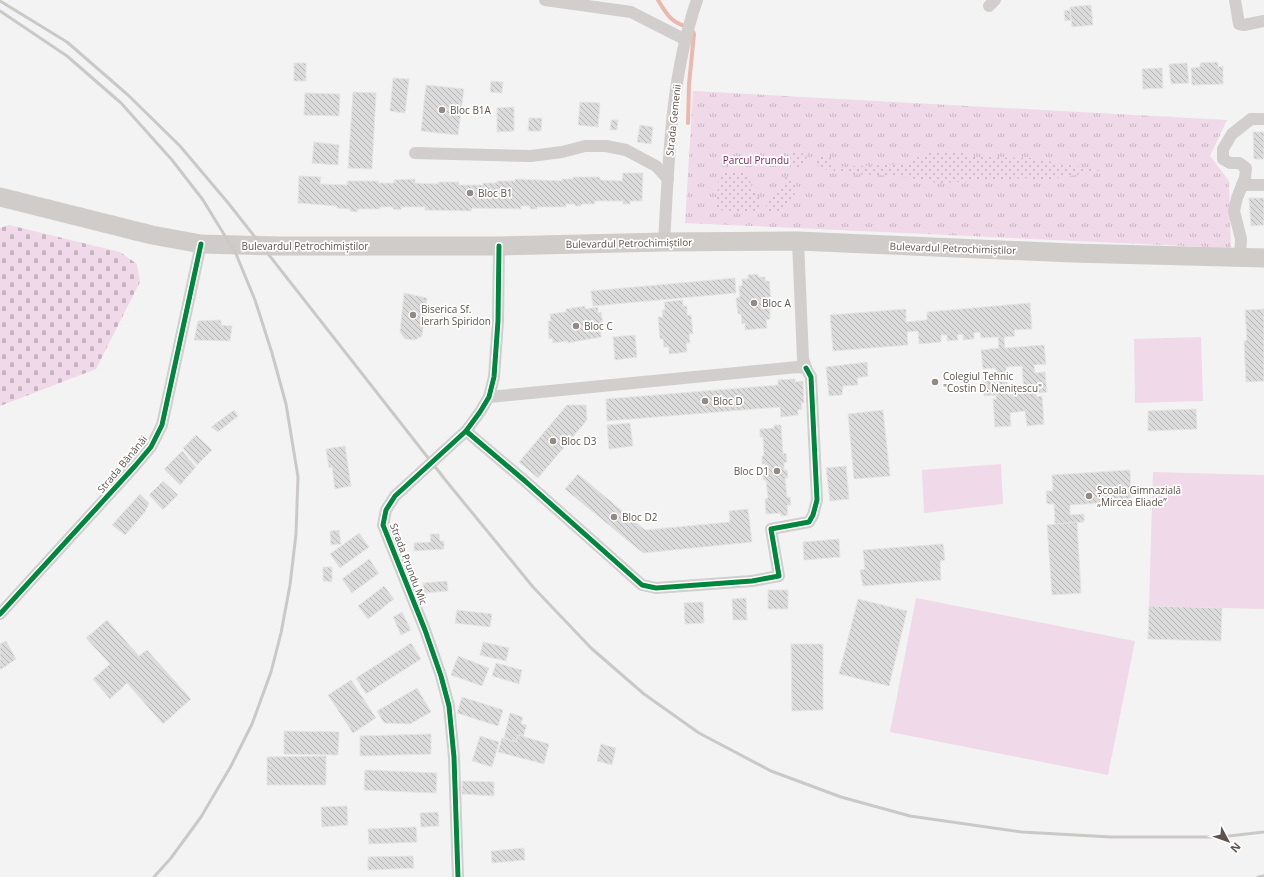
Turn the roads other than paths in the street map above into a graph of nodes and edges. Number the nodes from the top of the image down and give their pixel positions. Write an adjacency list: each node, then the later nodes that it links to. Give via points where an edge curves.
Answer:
1 (545, 0): 5 (street, via 631,12)
2 (697, 0): 5 (street, Strada Gemenii)
3 (1235, 0): 4 (street, via 1239,24)
4 (1264, 21)
5 (686, 40): 8 (street, Strada Gemenii, via 673,108)
6 (1264, 119): 10 (street, via 1251,119 1232,134 1223,148 1223,159 1230,163 1239,163 1246,168)
7 (415, 153): 8 (street, via 531,156 585,146 606,146 626,150 656,166)
8 (668, 179): 13 (street, Strada Gemenii)
9 (1264, 185): 10 (street)
10 (1242, 186): 16 (street, via 1234,211 1241,239)
11 (0, 197): 14 (main road, Bulevardul Petrochimiștilor)
12 (798, 241): 13 (main road, Bulevardul Petrochimiștilor); 16 (main road, Bulevardul Petrochimiștilor, via 1072,253); 18 (street, via 803,359)
13 (664, 242): 15 (main road, Bulevardul Petrochimiștilor)
14 (201, 244): 15 (main road, Bulevardul Petrochimiștilor); 21 (street, Strada Bănănăi, via 162,425 154,441 135,466)
15 (499, 246): 19 (street, Strada Prundu Mic, via 498,321 494,377)
16 (1240, 257): 17 (main road, Bulevardul Petrochimiștilor)
17 (1264, 258)
18 (806, 368): 19 (street); 20 (street, via 811,377 817,500 809,522 771,529 779,576 752,581 656,588 642,585)
19 (489, 397): 20 (street, Strada Prundu Mic)
20 (466, 431): 22 (street, Strada Prundu Mic, via 395,496 386,510 383,525 425,630 450,706)
21 (0, 614)
22 (458, 877)

